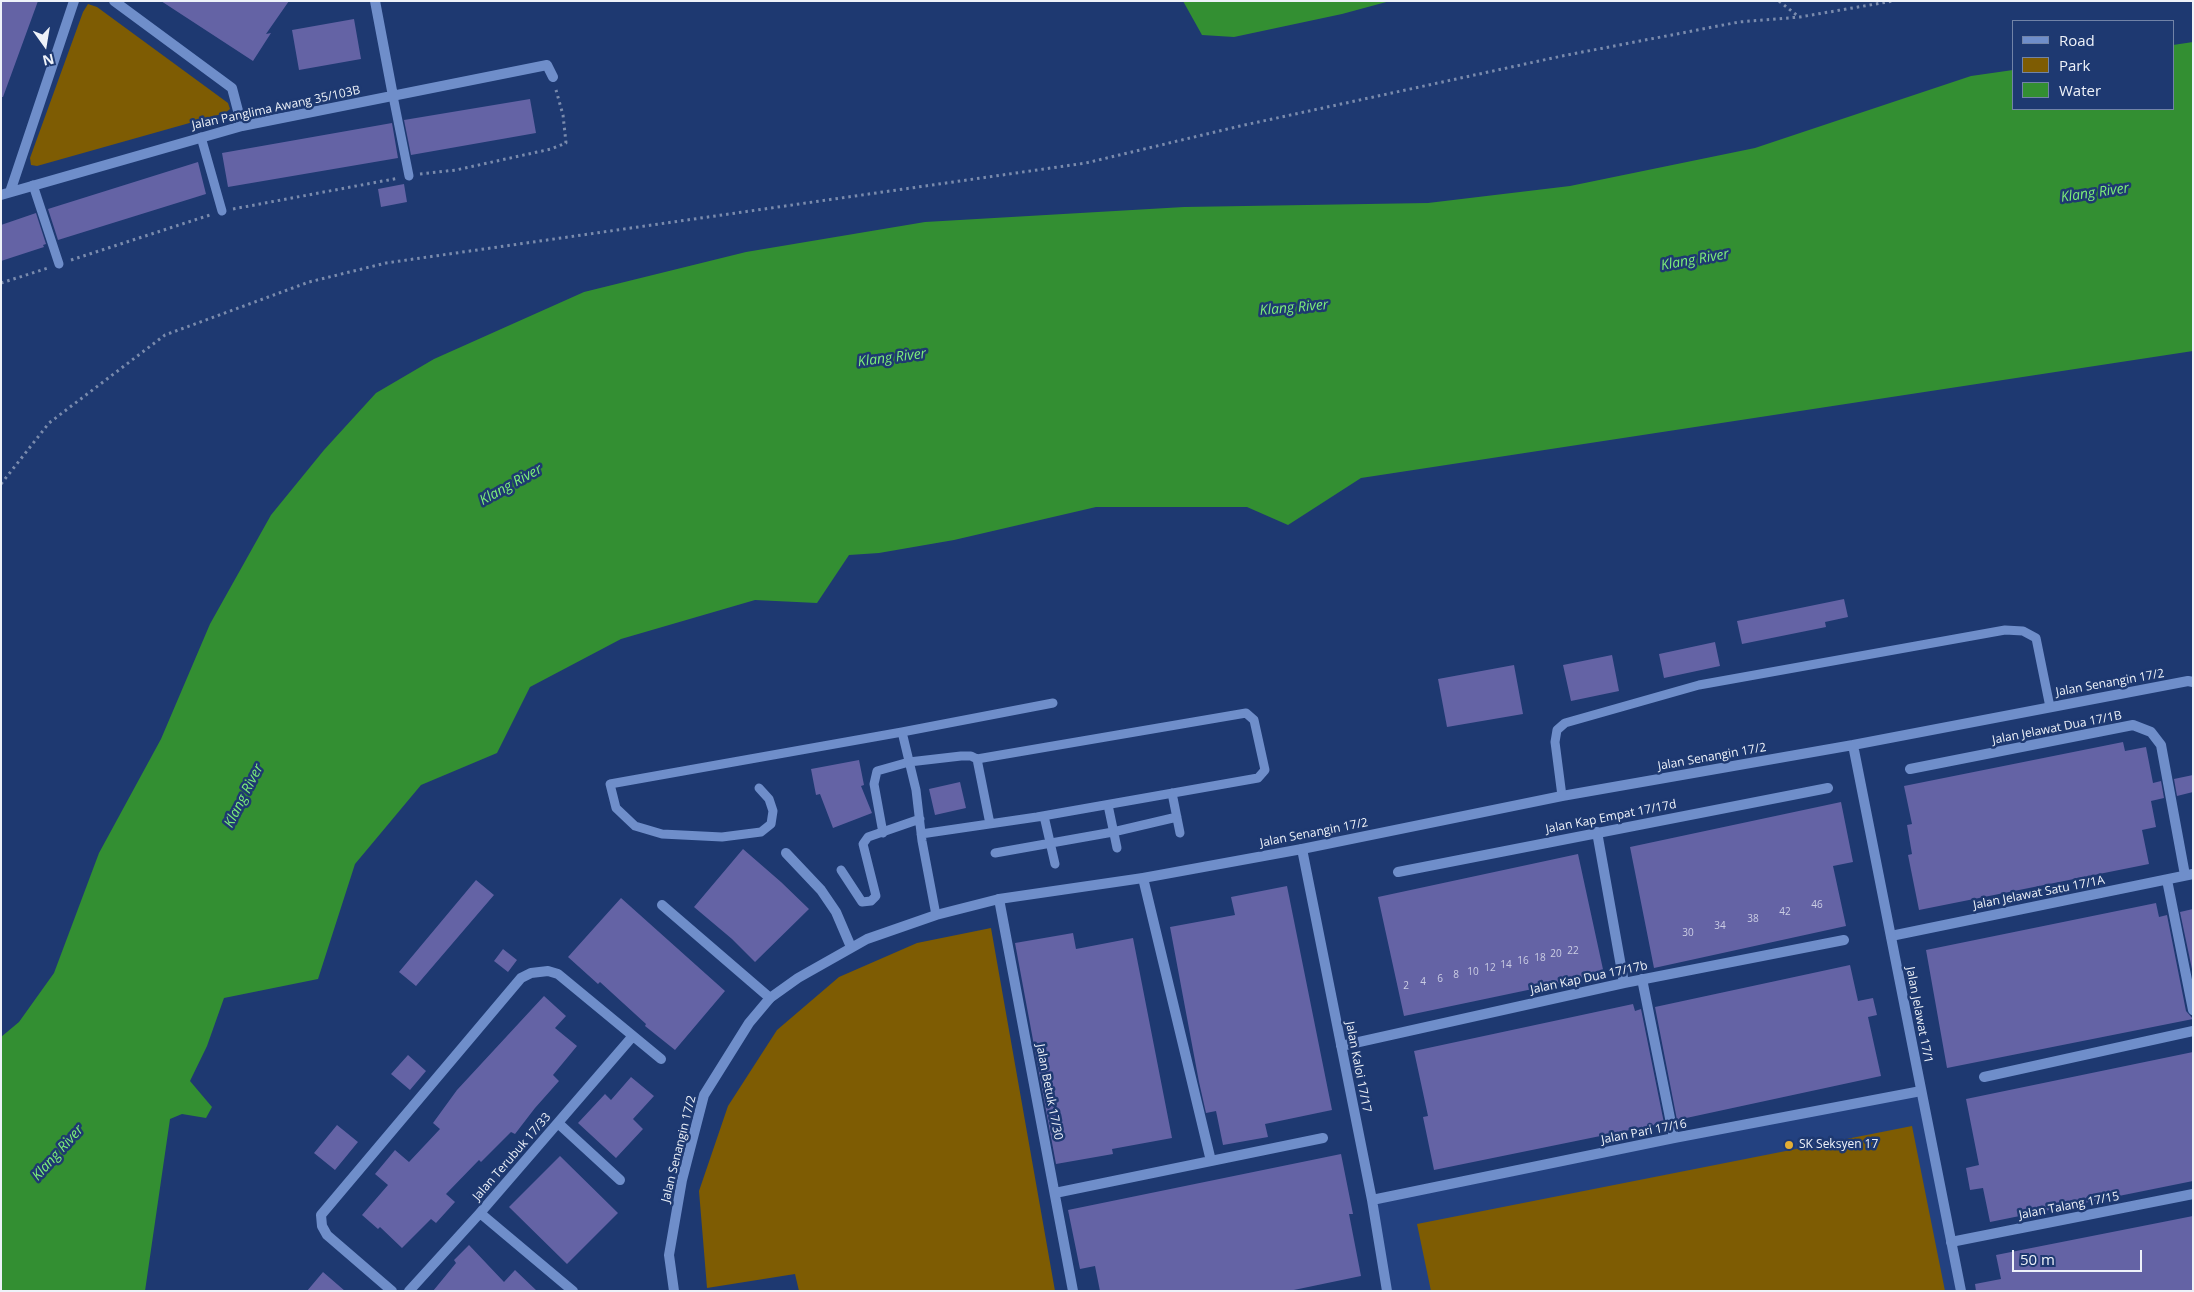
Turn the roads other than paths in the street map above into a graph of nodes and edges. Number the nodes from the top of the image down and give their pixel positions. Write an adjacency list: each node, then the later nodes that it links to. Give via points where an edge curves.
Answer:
1 (74, 1): 10 (street)
2 (114, 1): 6 (street, via 232,88)
3 (375, 1): 5 (street)
4 (553, 77): 5 (street, Jalan Panglima Awang 35/103B, via 547,65)
5 (394, 96): 6 (street, Jalan Panglima Awang 35/103B); 8 (lane)
6 (242, 126): 7 (street, Jalan Panglima Awang 35/103B)
7 (201, 137): 9 (street, Jalan Panglima Awang 35/103B); 11 (lane)
8 (409, 176)
9 (33, 185): 10 (street, Jalan Panglima Awang 35/103B); 12 (lane)
10 (6, 194)
11 (222, 211)
12 (59, 264)
13 (2193, 682): 15 (street, Jalan Senangin 17/2)
14 (1053, 703): 16 (lane)
15 (2050, 707): 17 (street, Jalan Senangin 17/2); 24 (lane, via 2036,638 2023,630 2005,630 1747,677 1700,686 1565,723 1557,730 1554,742)
16 (902, 732): 19 (lane); 21 (lane, via 610,784 616,808 635,826 662,834 722,838 761,832 771,824 773,811 769,799)
17 (1853, 745): 24 (street, Jalan Senangin 17/2); 49 (street, Jalan Jelawat 17/1)
18 (977, 758): 19 (lane, via 961,756); 23 (lane, via 1235,713 1246,713 1254,720 1265,770 1258,778); 29 (lane)
19 (909, 762): 28 (lane); 32 (lane, via 877,771 874,784)
20 (1910, 769): 43 (street, Jalan Jelawat Dua 17/1B, via 2134,725 2151,732 2160,745)
21 (759, 788)
22 (1828, 788): 31 (street, Jalan Kap Empat 17/17d)
23 (1172, 793): 25 (lane); 27 (lane)
24 (1562, 796): 37 (street, Jalan Senangin 17/2)
25 (1108, 805): 26 (lane); 30 (lane)
26 (1044, 816): 29 (lane); 35 (lane)
27 (1177, 817): 30 (lane); 33 (lane)
28 (920, 819): 32 (lane); 34 (lane)
29 (990, 824): 34 (lane)
30 (1114, 832): 35 (lane); 36 (lane)
31 (1597, 832): 42 (street, Jalan Kap Empat 17/17d); 53 (street)
32 (883, 833): 41 (lane, via 868,837 863,844 876,896 871,901 862,902)
33 (1180, 833)
34 (921, 834): 48 (lane)
35 (1050, 843): 39 (lane); 40 (lane)
36 (1117, 848)
37 (1302, 849): 44 (street, Jalan Senangin 17/2); 58 (street, Jalan Kaloi 17/17)
38 (786, 853): 51 (street, via 826,897)
39 (995, 853)
40 (1055, 864)
41 (841, 870)
42 (1398, 872)
43 (2189, 874): 45 (street, Jalan Jelawat Satu 17/1A)
44 (1143, 878): 46 (street, Jalan Senangin 17/2); 65 (street)
45 (2167, 880): 49 (street, Jalan Jelawat Satu 17/1A); 55 (street)
46 (1000, 899): 48 (street, Jalan Senangin 17/2); 67 (street, Jalan Betuk 17/30)
47 (662, 905): 54 (street)
48 (936, 915): 51 (street, Jalan Senangin 17/2)
49 (1891, 936): 61 (street, Jalan Jelawat 17/1)
50 (1844, 940): 52 (street, Jalan Kap Dua 17/17b)
51 (851, 947): 54 (street, Jalan Senangin 17/2)
52 (1642, 979): 53 (street, Jalan Kap Dua 17/17b); 64 (street)
53 (1624, 983): 58 (street, Jalan Kap Dua 17/17b)
54 (770, 998): 75 (street, Jalan Senangin 17/2, via 749,1023 704,1095 682,1180 669,1255)
55 (2193, 1010)
56 (2193, 1031): 60 (street)
57 (632, 1037): 59 (street); 62 (street, Jalan Terubuk 17/33); 72 (street, via 558,974 548,970 521,978 321,1215 326,1235)
58 (1341, 1046): 69 (street, Jalan Kaloi 17/17)
59 (660, 1059)
60 (1984, 1077)
61 (1921, 1091): 64 (street, Jalan Pari 17/16); 71 (street, Jalan Jelawat 17/1)
62 (558, 1123): 66 (street); 70 (street, Jalan Terubuk 17/33)
63 (1323, 1138): 65 (street)
64 (1674, 1138): 69 (street, Jalan Pari 17/16)
65 (1211, 1161): 67 (street)
66 (620, 1180)
67 (1056, 1193): 76 (street, Jalan Betuk 17/30)
68 (2193, 1194): 71 (street, Jalan Talang 17/15)
69 (1372, 1200): 77 (street, Jalan Kaloi 17/17)
70 (480, 1213): 73 (street, Jalan Terubuk 17/33); 74 (street)
71 (1951, 1242): 78 (street, Jalan Jelawat 17/1)
72 (392, 1291)
73 (409, 1291)
74 (573, 1291)
75 (674, 1291)
76 (1073, 1291)
77 (1387, 1291)
78 (1960, 1291)

